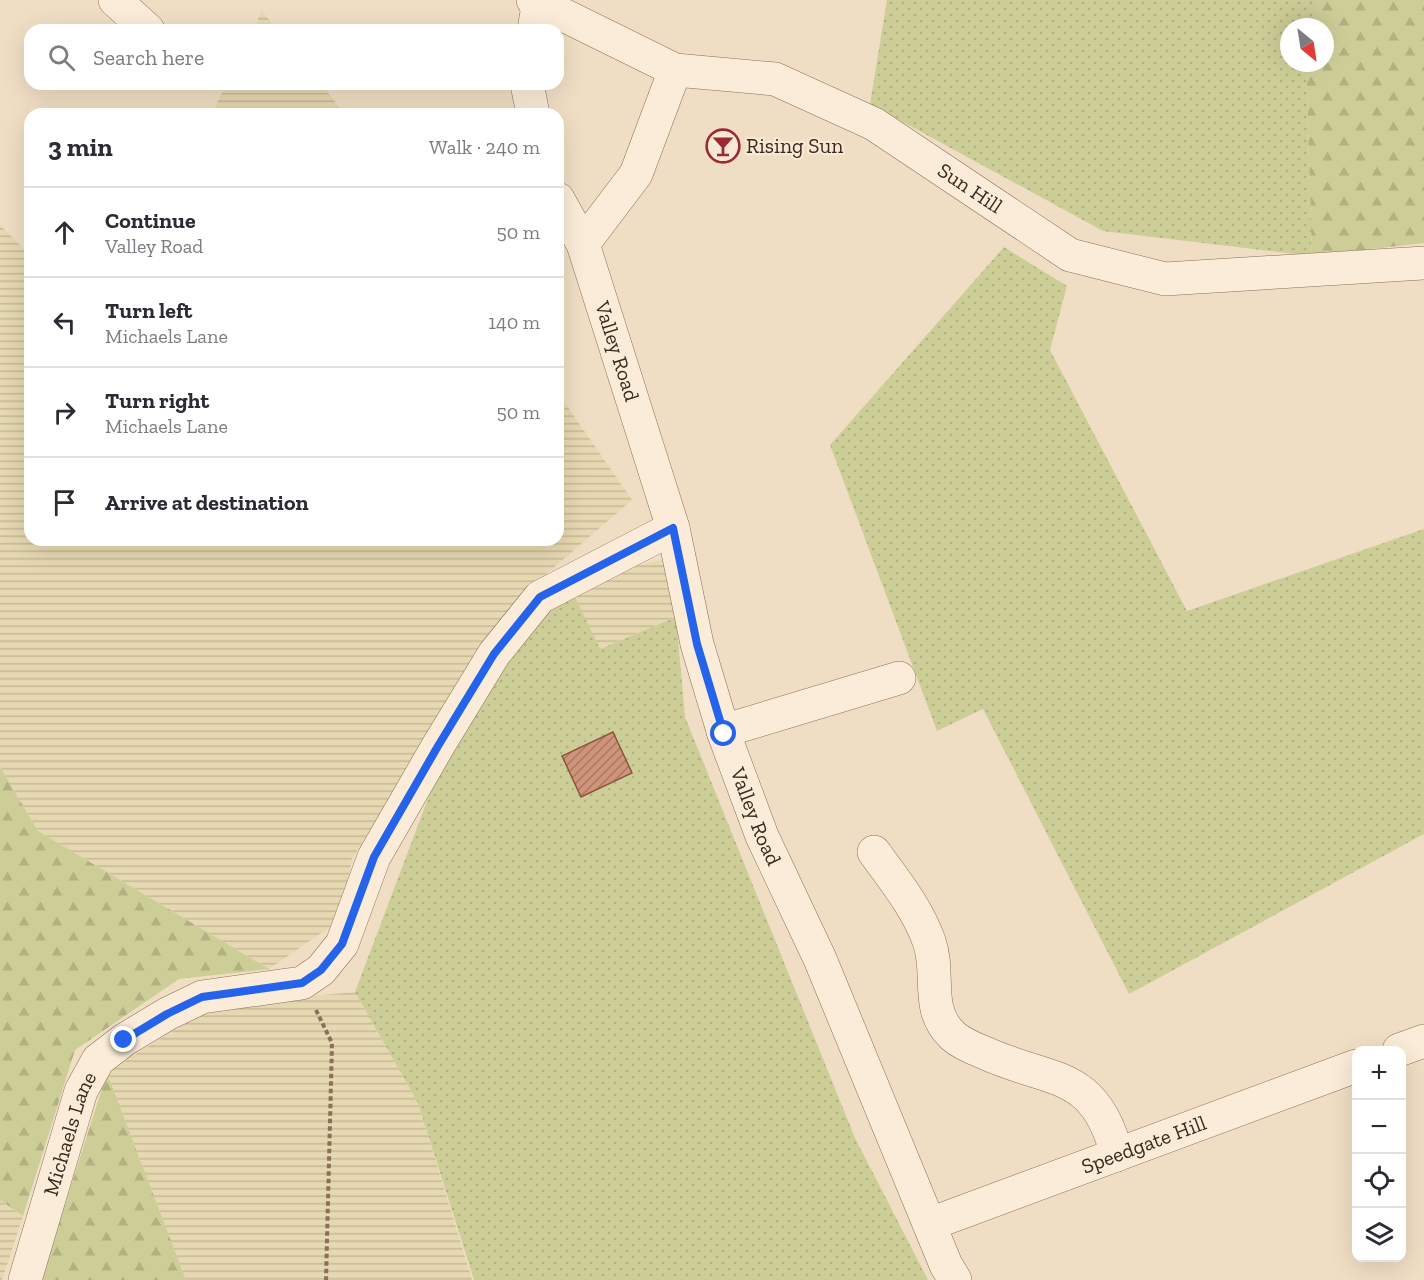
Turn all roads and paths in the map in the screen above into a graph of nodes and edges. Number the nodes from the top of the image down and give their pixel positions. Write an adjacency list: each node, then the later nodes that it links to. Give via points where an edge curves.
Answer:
1 (115, 0): 3 (street)
2 (536, 8): 4 (street, Sun Hill)
3 (141, 24)
4 (675, 70): 8 (street, via 636,174); 9 (street, Sun Hill, via 775,79 874,124 1070,255 1165,279)
5 (527, 90): 6 (street)
6 (532, 108)
7 (564, 210): 8 (street, Valley Road)
8 (583, 244): 10 (street, Valley Road)
9 (1424, 263)
10 (673, 528): 12 (street, Valley Road, via 697,644); 14 (street, via 540,597 494,654 374,857 342,944 321,970)
11 (898, 678): 12 (street)
12 (723, 731): 19 (street, Valley Road, via 762,837 820,959)
13 (874, 852): 18 (street, via 907,897 930,944 937,1013 944,1026 972,1048 1080,1089 1101,1113)
14 (302, 983): 20 (street, Michaels Lane, via 202,997 124,1040 98,1060 81,1091); 21 (path, via 332,1043)
15 (1424, 1041): 16 (street)
16 (1406, 1047)
17 (1352, 1067): 18 (street, Speedgate Hill)
18 (1117, 1155): 19 (street, Speedgate Hill)
19 (930, 1224): 22 (street, Valley Road)
20 (25, 1280)
21 (326, 1280)
22 (955, 1280)

